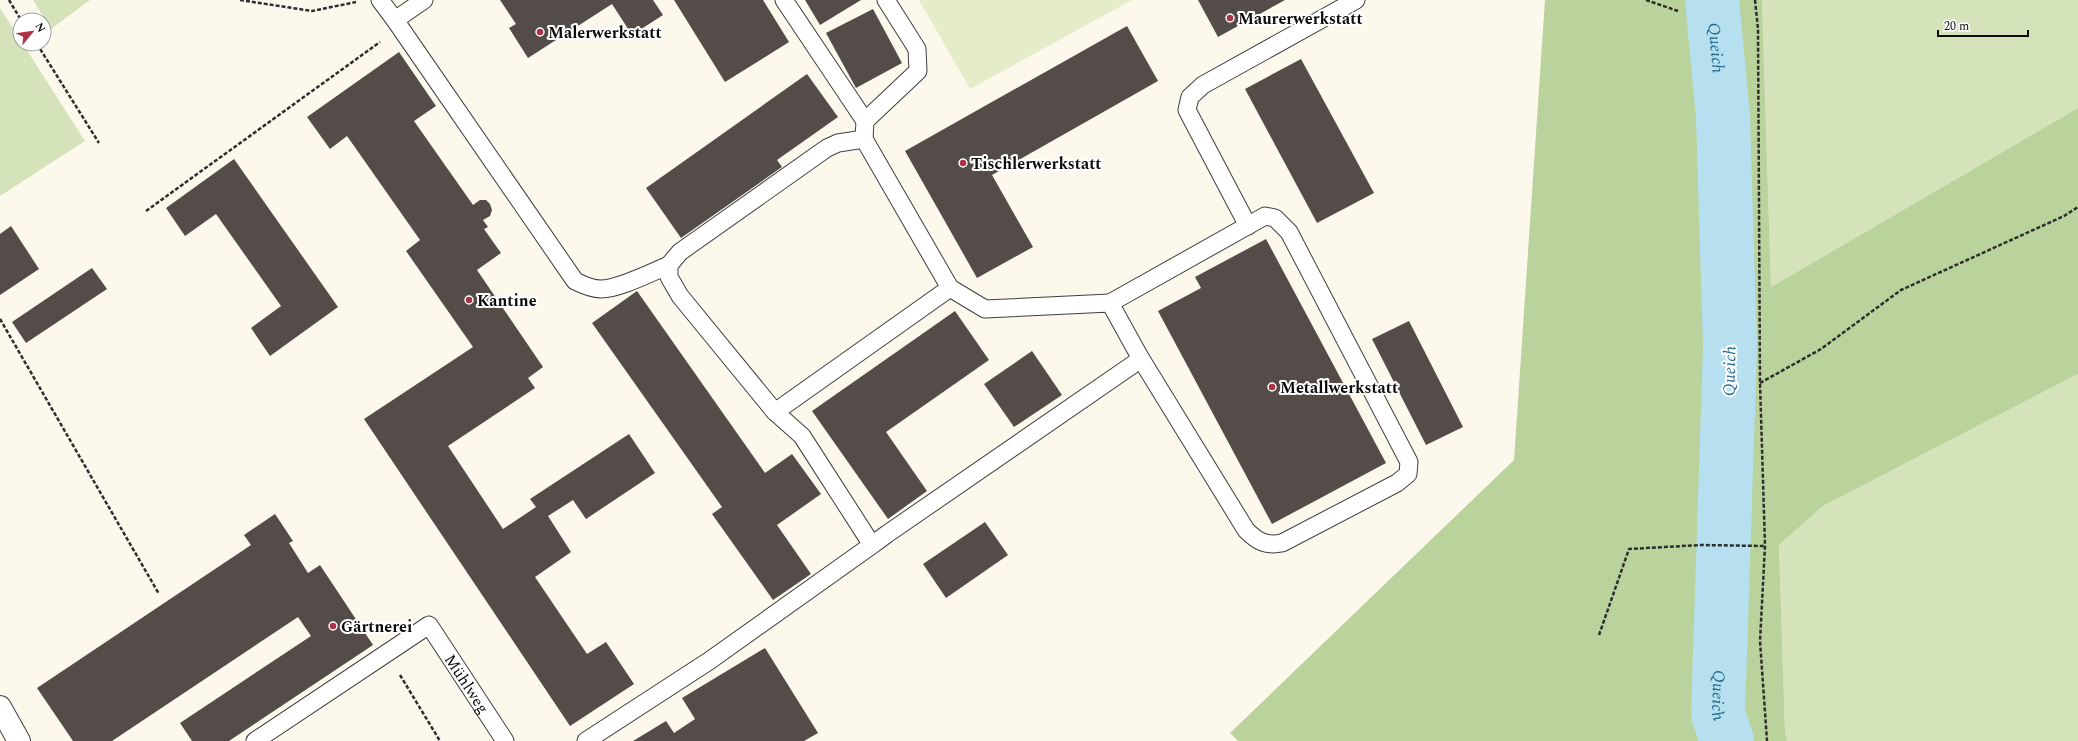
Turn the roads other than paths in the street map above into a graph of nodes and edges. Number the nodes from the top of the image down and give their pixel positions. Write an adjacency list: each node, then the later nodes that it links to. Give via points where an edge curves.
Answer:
1 (380, 0): 6 (lane)
2 (424, 0): 6 (lane)
3 (784, 0): 7 (lane)
4 (886, 0): 7 (lane, via 917,49 918,71)
5 (1356, 0): 9 (lane, via 1203,85 1190,97 1187,110)
6 (398, 24): 10 (lane, via 575,281 602,289)
7 (865, 121): 8 (lane)
8 (864, 139): 10 (lane, via 838,143 827,148 680,252); 11 (lane)
9 (1248, 226): 12 (lane); 13 (lane, via 1265,216 1275,218 1289,232 1409,462 1408,474 1397,483 1282,542 1271,545 1258,541 1246,530)
10 (669, 265): 14 (lane, via 669,277 680,296)
11 (950, 288): 12 (lane, via 985,309); 14 (lane)
12 (1110, 303): 13 (lane)
13 (1141, 359): 15 (lane)
14 (775, 412): 15 (lane, via 802,436)
15 (872, 545): 20 (lane, via 709,661)
16 (0, 707): 17 (street)
17 (19, 741)
18 (255, 741): 19 (lane, Mühlweg, via 429,625)
19 (505, 741)
20 (586, 741)

